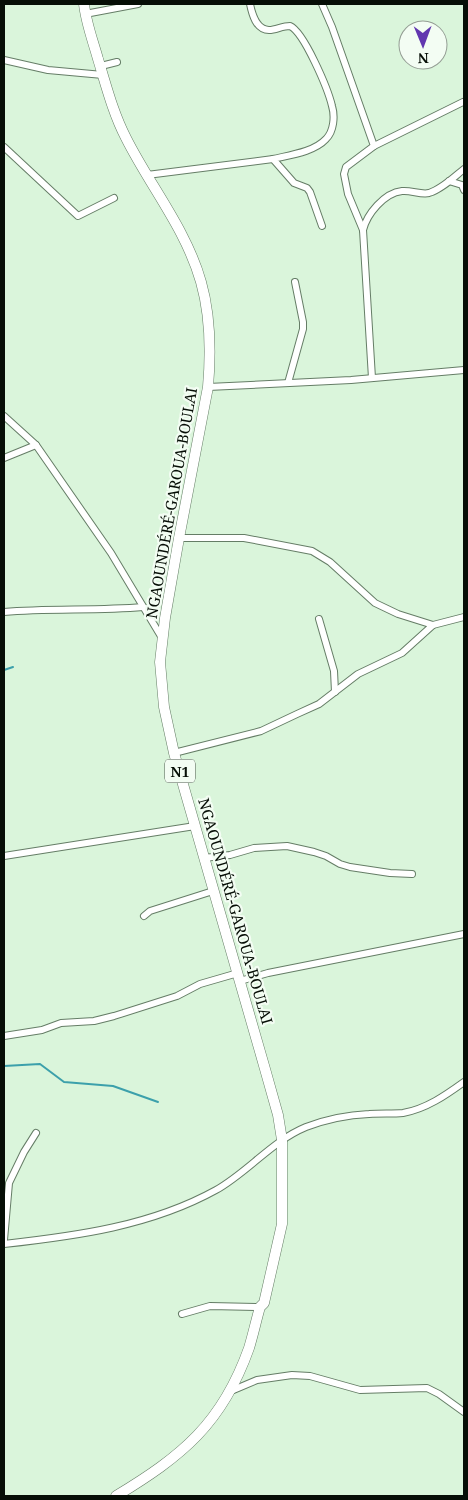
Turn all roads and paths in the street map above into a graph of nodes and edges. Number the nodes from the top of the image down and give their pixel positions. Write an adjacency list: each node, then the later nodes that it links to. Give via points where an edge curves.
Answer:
1 (138, 4): 4 (street)
2 (250, 4): 11 (street, via 260,28 269,30 290,26 298,31 332,106 332,127 326,139 314,148)
3 (322, 4): 9 (street)
4 (85, 9): 7 (highway, NGAOUNDÉRÉ-GAROUA-BOULAI / N1)
5 (4, 60): 7 (street, via 48,70)
6 (117, 62): 7 (street)
7 (102, 71): 13 (highway, NGAOUNDÉRÉ-GAROUA-BOULAI / N1, via 125,136)
8 (463, 102): 9 (street)
9 (374, 146): 18 (street, via 346,167 344,174 348,194)
10 (4, 147): 16 (street, via 78,216)
11 (273, 159): 13 (street); 17 (street, via 294,183 310,192)
12 (464, 169): 14 (street)
13 (148, 175): 23 (highway, NGAOUNDÉRÉ-GAROUA-BOULAI / N1, via 190,252 201,281 210,333)
14 (450, 181): 15 (street, via 462,185); 18 (street, via 429,193 394,193 370,212)
15 (464, 190)
16 (114, 198)
17 (322, 226)
18 (363, 230): 21 (street)
19 (295, 282): 22 (street, via 303,334)
20 (464, 370): 21 (street)
21 (372, 378): 22 (street)
22 (288, 383): 23 (street)
23 (208, 387): 27 (highway, NGAOUNDÉRÉ-GAROUA-BOULAI / N1)
24 (4, 416): 25 (street)
25 (36, 445): 26 (street); 28 (street, via 111,553)
26 (4, 458)
27 (178, 538): 32 (street, via 244,538 312,552 330,562 375,602 398,614); 33 (highway, NGAOUNDÉRÉ-GAROUA-BOULAI / N1)
28 (143, 608): 29 (street); 33 (street)
29 (4, 612)
30 (464, 617): 32 (street)
31 (320, 620): 34 (street, via 334,671)
32 (433, 625): 34 (street, via 402,653 358,674)
33 (162, 638): 35 (highway, NGAOUNDÉRÉ-GAROUA-BOULAI / N1, via 161,683)
34 (335, 692): 35 (street, via 319,704 261,731)
35 (174, 753): 36 (highway, NGAOUNDÉRÉ-GAROUA-BOULAI / N1)
36 (195, 826): 37 (street); 38 (highway, NGAOUNDÉRÉ-GAROUA-BOULAI / N1)
37 (4, 856)
38 (204, 858): 39 (street, via 254,848 286,846 314,852 350,867); 40 (highway, NGAOUNDÉRÉ-GAROUA-BOULAI / N1)
39 (412, 874)
40 (213, 891): 41 (street, via 150,911); 43 (highway, NGAOUNDÉRÉ-GAROUA-BOULAI / N1)
41 (144, 916)
42 (464, 934): 43 (street)
43 (239, 977): 44 (street, via 205,982 177,996 114,1016 61,1023); 47 (highway, NGAOUNDÉRÉ-GAROUA-BOULAI / N1, via 272,1092)
44 (4, 1036)
45 (464, 1082): 47 (street, via 416,1109 336,1118 294,1132)
46 (36, 1133): 48 (street)
47 (282, 1140): 50 (street, via 230,1182 176,1209 103,1230); 51 (highway, NGAOUNDÉRÉ-GAROUA-BOULAI / N1, via 282,1224 264,1303)
48 (6, 1182): 49 (street)
49 (4, 1240)
50 (4, 1244)
51 (260, 1307): 52 (street, via 210,1306); 53 (highway, NGAOUNDÉRÉ-GAROUA-BOULAI / N1, via 249,1347)
52 (182, 1314)
53 (231, 1391): 54 (street, via 257,1380 310,1376 360,1390 427,1388); 55 (highway, NGAOUNDÉRÉ-GAROUA-BOULAI / N1, via 205,1428 184,1448)
54 (464, 1412)
55 (116, 1496)

